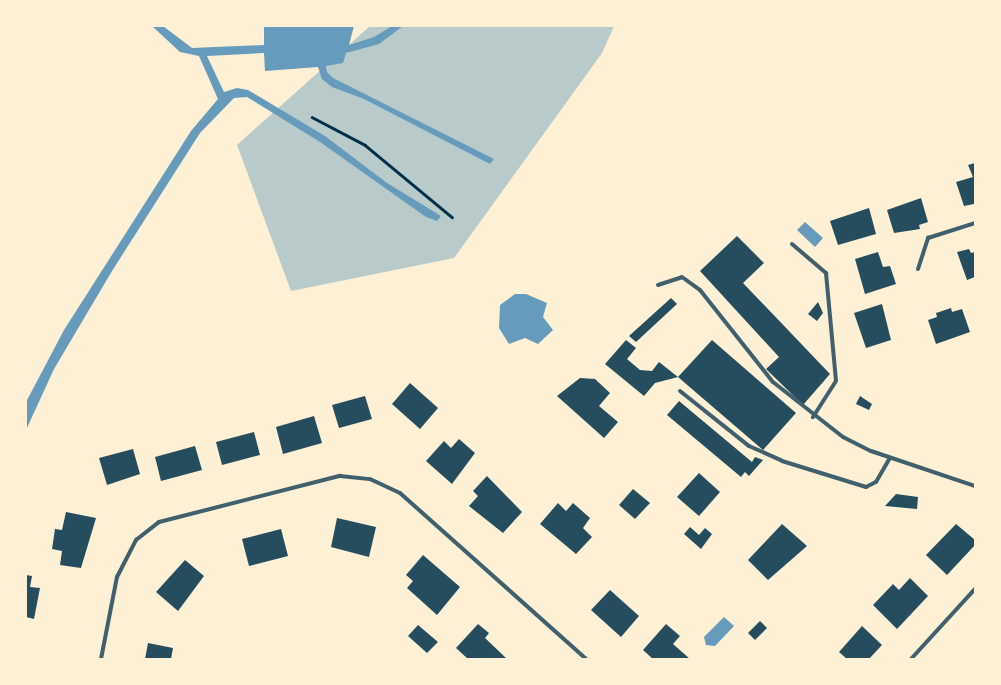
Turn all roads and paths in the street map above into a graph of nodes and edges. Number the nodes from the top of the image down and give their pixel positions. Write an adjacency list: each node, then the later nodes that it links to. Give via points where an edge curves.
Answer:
1 (312, 117): 2 (path, via 365,145)
2 (452, 217)
3 (975, 223): 5 (street, via 928,238)
4 (792, 244): 8 (street, via 826,273 836,381)
5 (918, 269)
6 (658, 285): 8 (street, via 682,277 700,290 749,356)
7 (680, 391): 9 (street, via 750,446 782,461 866,487 876,482)
8 (814, 417): 9 (street, via 843,437)
9 (890, 458): 10 (street)
10 (975, 486)
11 (975, 589): 14 (street)
12 (101, 659): 13 (street, via 117,577 136,540 159,522 340,476 370,479 400,493)
13 (586, 659)
14 (911, 659)

